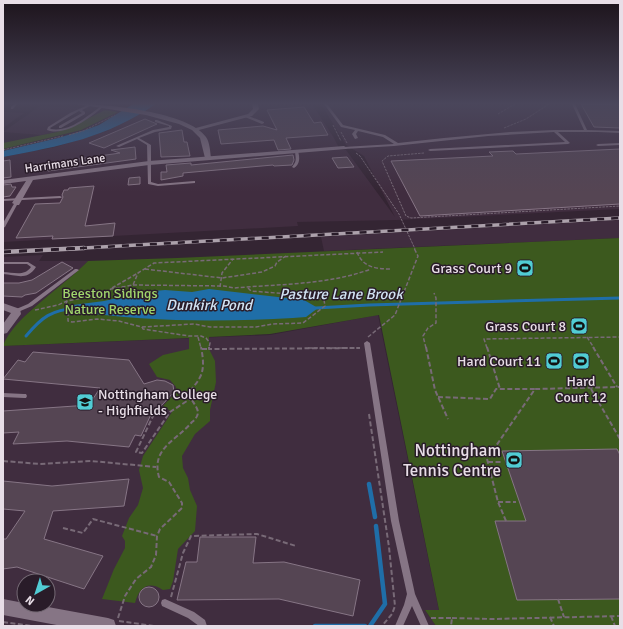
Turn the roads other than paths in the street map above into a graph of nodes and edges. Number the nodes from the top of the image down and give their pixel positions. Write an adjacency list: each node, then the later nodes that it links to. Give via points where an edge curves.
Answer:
1 (149, 133): 8 (lane)
2 (200, 133): 21 (street, via 204,138)
3 (354, 133): 7 (lane, via 355,137)
4 (372, 133): 10 (lane, via 384,136)
5 (511, 133): 9 (lane, Harrimans Lane)
6 (558, 133): 18 (lane, via 568,143)
7 (362, 136)
8 (138, 138): 14 (lane); 22 (lane, via 149,145)
9 (442, 139): 10 (lane, Harrimans Lane); 18 (lane)
10 (397, 144): 12 (lane, Harrimans Lane); 15 (lane, Harrimans Lane); 17 (lane, via 390,148)
11 (620, 144): 13 (lane)
12 (391, 145): 16 (lane, Harrimans Lane); 17 (lane)
13 (598, 145)
14 (118, 146)
15 (345, 146): 16 (lane, Harrimans Lane); 20 (street, Harrimans Lane)
16 (354, 147): 17 (lane)
17 (360, 149)
18 (450, 149): 19 (lane)
19 (430, 150)
20 (296, 151): 21 (street, Harrimans Lane); 23 (lane, via 298,162)
21 (208, 158): 22 (street, Harrimans Lane)
22 (149, 163): 24 (street, Harrimans Lane); 26 (lane, via 149,183 158,185)
23 (294, 167)
24 (30, 180): 25 (street, Harrimans Lane); 29 (street)
25 (3, 182)
26 (194, 182)
27 (60, 197): 29 (lane)
28 (3, 200): 29 (lane)
29 (17, 201): 30 (lane)
30 (3, 227)
31 (3, 263): 33 (lane, via 28,263 34,267 20,275)
32 (77, 270): 35 (lane, via 30,305)
33 (3, 272)
34 (3, 306): 35 (street)
35 (16, 312): 36 (street)
36 (3, 331)
37 (365, 342): 40 (lane, via 395,521)
38 (3, 395): 39 (lane)
39 (24, 396)
40 (411, 594): 45 (lane); 46 (lane)
41 (168, 601): 44 (lane)
42 (3, 607): 43 (street)
43 (108, 626)
44 (203, 626)
45 (400, 626)
46 (424, 626)

